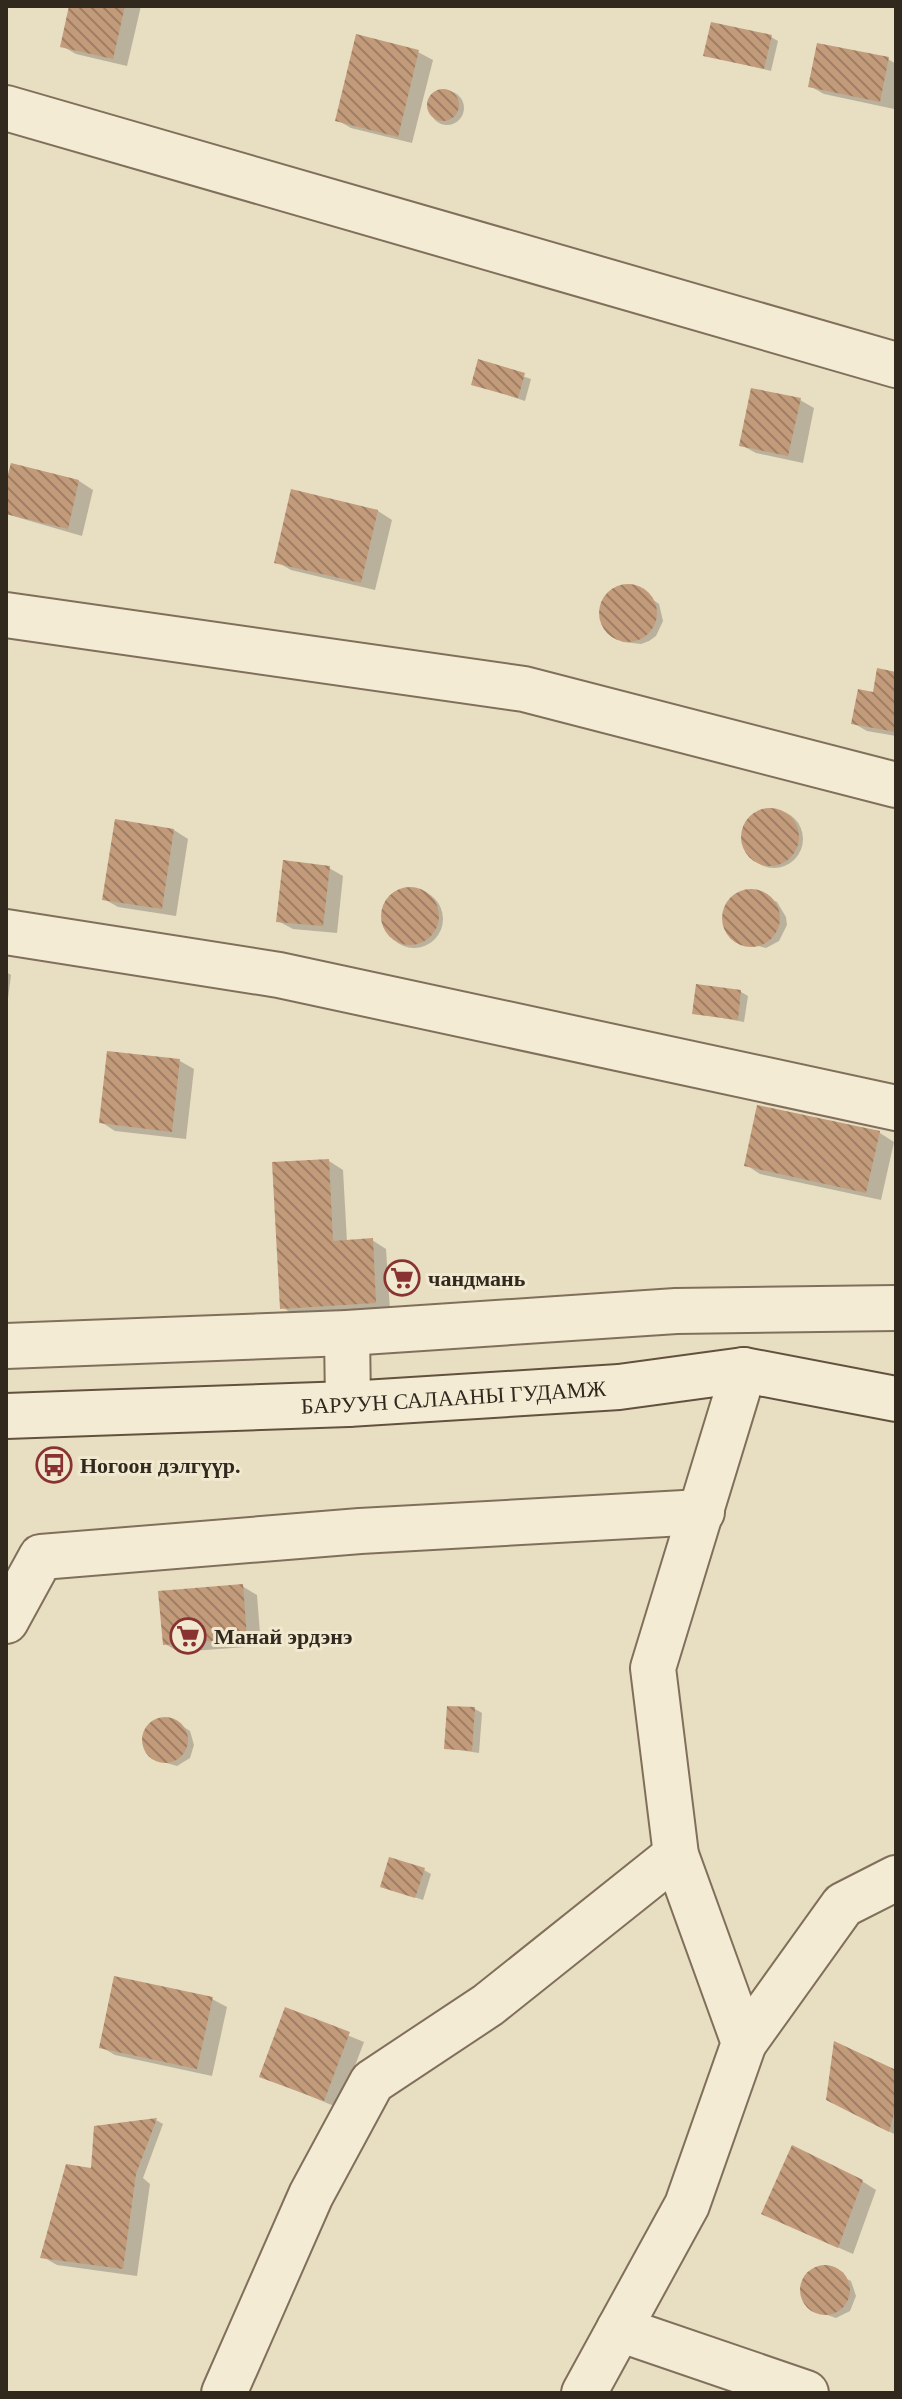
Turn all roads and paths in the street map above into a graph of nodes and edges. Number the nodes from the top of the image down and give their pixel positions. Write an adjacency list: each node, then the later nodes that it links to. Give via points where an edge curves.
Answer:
1 (6, 108): 2 (street)
2 (896, 365)
3 (6, 615): 4 (street, via 524,689)
4 (896, 785)
5 (6, 932): 6 (street, via 279,975)
6 (896, 1108)
7 (896, 1308): 8 (street, via 676,1311)
8 (347, 1333): 9 (street); 12 (street)
9 (6, 1346)
10 (744, 1370): 11 (street, БАРУУН САЛААНЫ ГУДАМЖ); 12 (street, БАРУУН САЛААНЫ ГУДАМЖ, via 619,1387); 14 (street)
11 (896, 1399)
12 (348, 1404): 13 (street, БАРУУН САЛААНЫ ГУДАМЖ)
13 (6, 1416)
14 (702, 1512): 15 (street); 17 (street, via 653,1668)
15 (24, 1554): 16 (street)
16 (6, 1621)
17 (676, 1855): 19 (street); 21 (street, via 488,2005 372,2082 311,2195)
18 (896, 1878): 19 (street, via 843,1905)
19 (744, 2043): 20 (street, via 687,2205)
20 (619, 2329): 22 (street); 23 (street)
21 (224, 2393)
22 (584, 2393)
23 (806, 2393)

